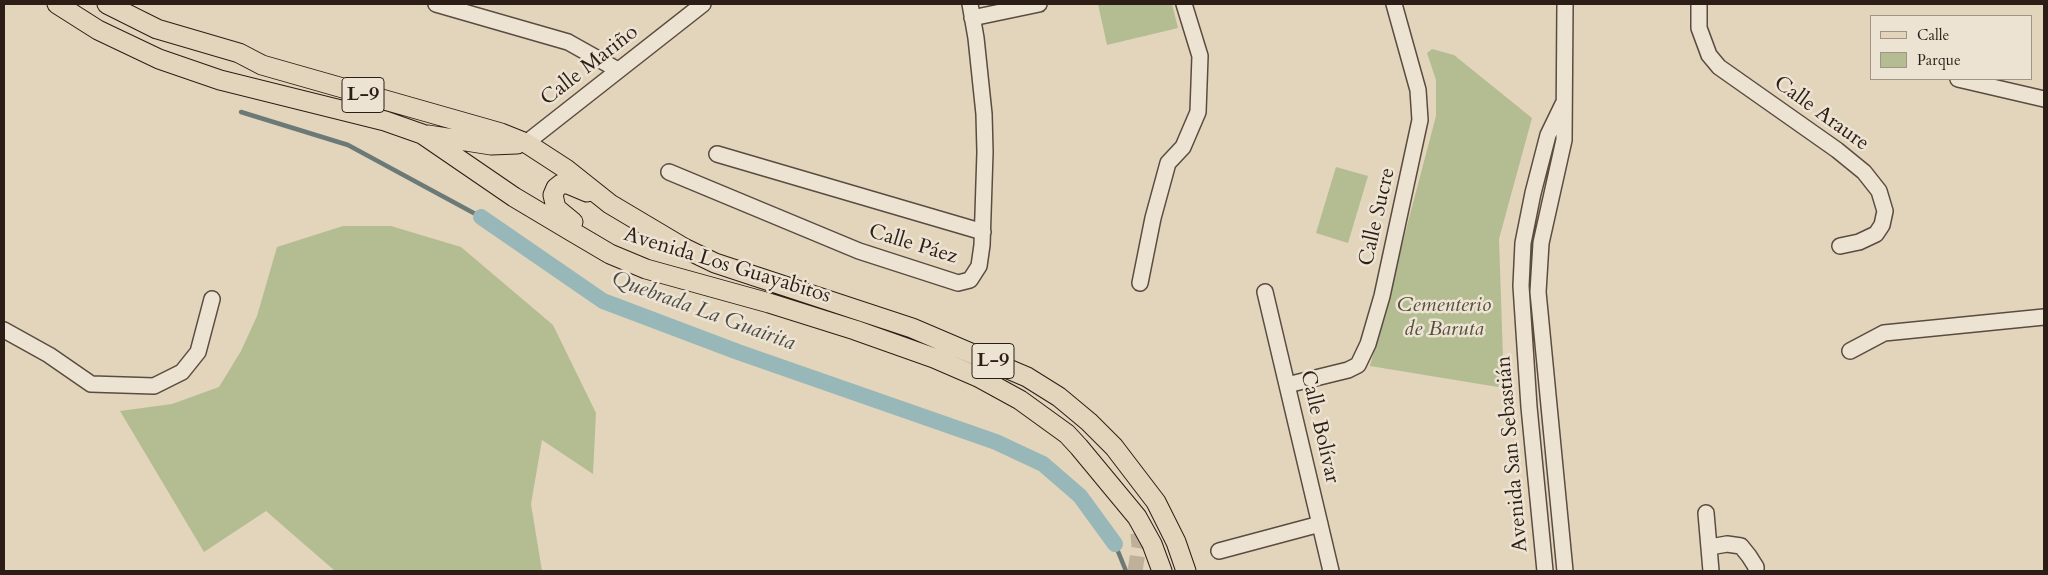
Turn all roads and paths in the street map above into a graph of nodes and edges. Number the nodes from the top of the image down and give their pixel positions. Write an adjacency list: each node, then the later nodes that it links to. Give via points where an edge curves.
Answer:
1 (57, 4): 15 (main road, Avenida Los Guayabitos / L-9, via 98,30 159,59 220,80 385,121)
2 (107, 4): 16 (main road, Avenida Los Guayabitos / L-9, via 157,29 239,53 262,66)
3 (436, 4): 11 (street, via 568,42)
4 (703, 4): 11 (street, Calle Mariño)
5 (1038, 4): 10 (street)
6 (1184, 4): 23 (street, via 1200,56 1198,112 1184,147 1168,163)
7 (1394, 4): 29 (street, Calle Sucre, via 1418,90 1420,120 1382,296 1368,344 1358,365)
8 (1565, 4): 14 (street, Avenida San Sebastián)
9 (1699, 4): 21 (street, Calle Araure, via 1699,28 1709,55 1719,67 1837,150 1864,172 1879,191 1886,211 1876,234)
10 (971, 11): 20 (street, Calle Páez, via 984,114)
11 (618, 70): 16 (street, Calle Mariño)
12 (1963, 80): 13 (street)
13 (2044, 98)
14 (1565, 101): 32 (street, Avenida San Sebastián, via 1564,140 1541,243 1538,277); 33 (street, Avenida San Sebastián, via 1548,135 1523,243 1521,286)
15 (422, 134): 16 (main road, via 492,145); 22 (main road, Avenida Los Guayabitos / L-9, via 610,254)
16 (526, 143): 19 (main road, Avenida Los Guayabitos / L-9)
17 (717, 154): 20 (street)
18 (669, 172): 20 (street, Calle Páez, via 859,251 958,283 970,280 979,266)
19 (610, 204): 22 (main road, L-9, via 568,184 561,184 553,195 556,208 580,227); 37 (main road, Avenida Los Guayabitos / L-9, via 715,263 912,328 999,363 1059,397 1089,422 1156,502)
20 (982, 232)
21 (1840, 246)
22 (668, 275): 36 (main road, Avenida Los Guayabitos / L-9, via 769,302 907,348 978,377 1020,400 1067,434 1114,487 1145,530)
23 (1140, 283)
24 (1265, 292): 29 (street, Calle Bolívar)
25 (212, 299): 27 (street, via 198,352 182,372 154,386 91,384)
26 (2044, 317): 28 (street, via 1884,333)
27 (4, 330)
28 (1850, 351)
29 (1287, 385): 31 (street, Calle Bolívar)
30 (1706, 514): 34 (street)
31 (1320, 524): 35 (street); 38 (street, Calle Bolívar)
32 (1560, 529): 33 (street); 40 (street, Avenida San Sebastián)
33 (1541, 530): 39 (street, Avenida San Sebastián)
34 (1710, 547): 41 (street); 42 (street, via 1740,546)
35 (1219, 551)
36 (1162, 571)
37 (1186, 571)
38 (1331, 571)
39 (1546, 571)
40 (1565, 571)
41 (1711, 571)
42 (1756, 571)

